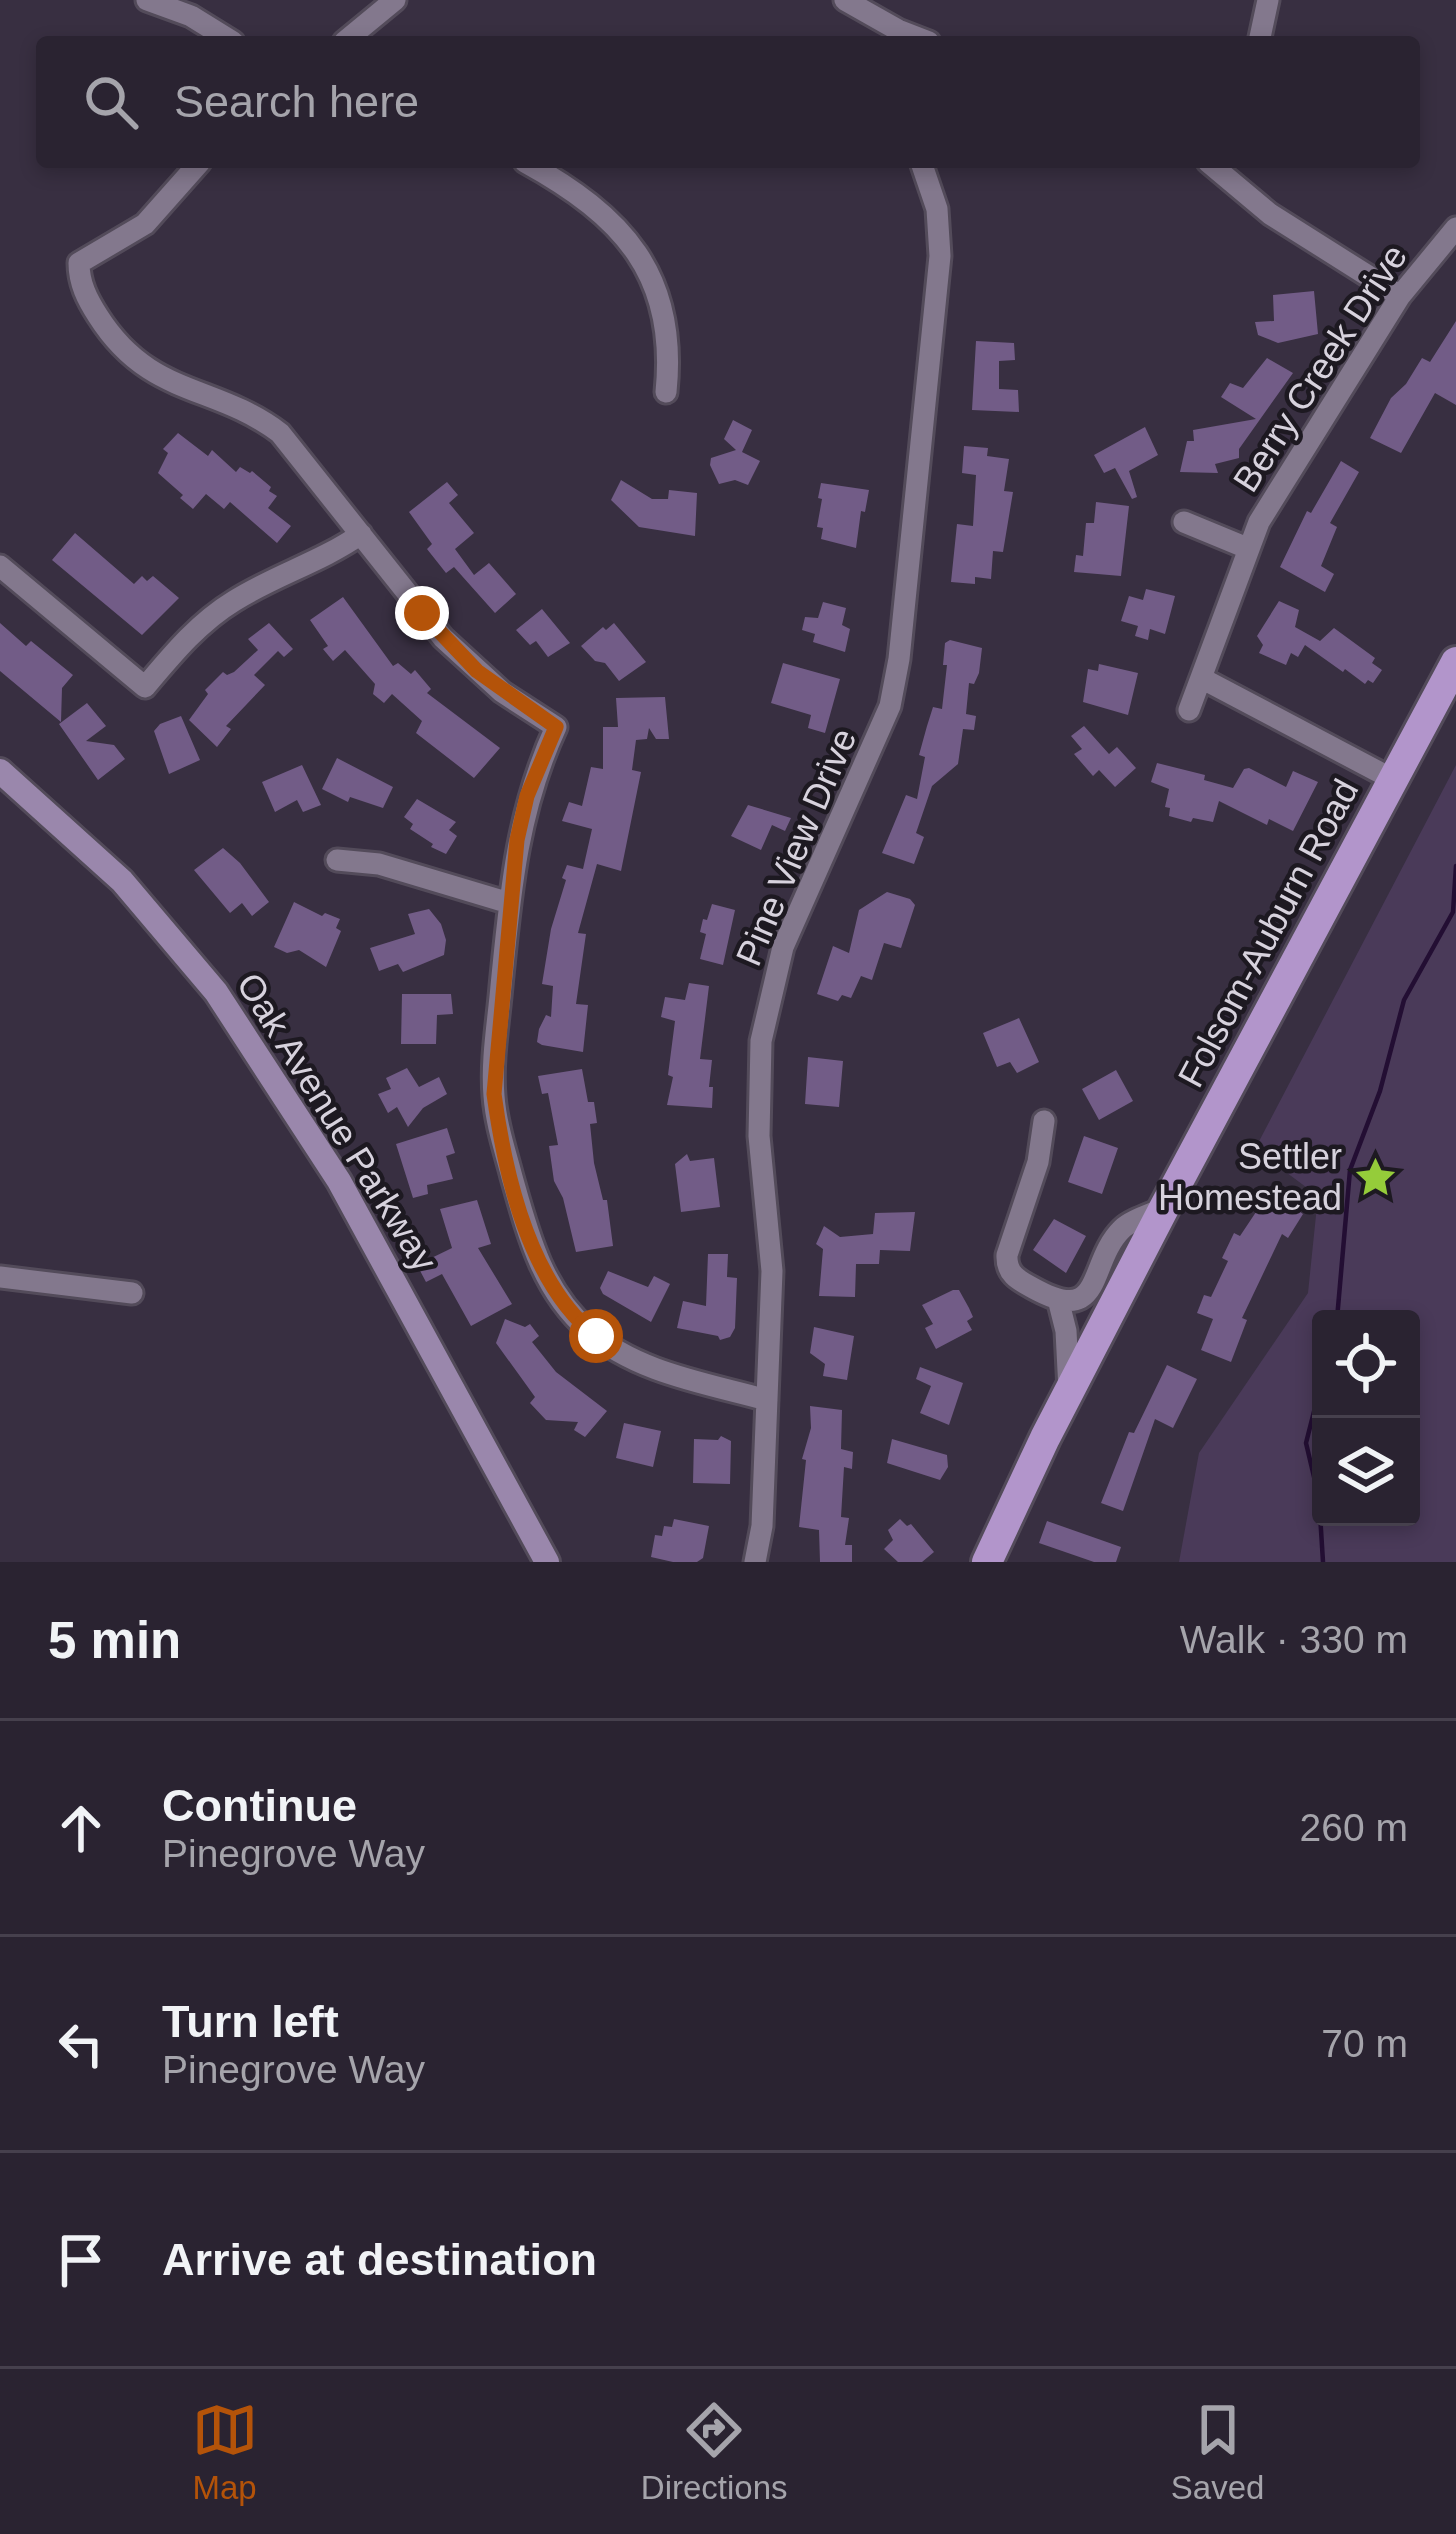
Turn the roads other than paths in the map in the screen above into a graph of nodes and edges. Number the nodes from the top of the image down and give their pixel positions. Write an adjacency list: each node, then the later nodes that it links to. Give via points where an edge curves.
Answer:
1 (147, 0): 5 (street)
2 (395, 0): 6 (street)
3 (845, 0): 7 (street)
4 (1268, 0): 8 (street)
5 (223, 36)
6 (351, 36)
7 (914, 36)
8 (1259, 36)
9 (194, 168): 17 (street, via 145,224 79,263 87,298 149,370 280,433)
10 (534, 168): 15 (street, via 600,212 636,249 663,306)
11 (923, 168): 33 (street, Pine View Drive, via 940,256 899,659 879,736 783,947 761,1040 759,1136 772,1271)
12 (1215, 168): 14 (street, via 1270,214)
13 (1456, 228): 14 (street, Berry Creek Drive)
14 (1400, 296): 18 (street, Berry Creek Drive)
15 (666, 392)
16 (1184, 521): 18 (street, Berry Creek Drive)
17 (361, 534): 19 (street, via 233,601 145,687); 26 (street, via 443,638 556,727 527,796)
18 (1246, 548): 21 (street, Berry Creek Drive)
19 (0, 566)
20 (1456, 662): 24 (main road, Folsom-Auburn Road)
21 (1203, 679): 22 (street, Berry Creek Drive); 24 (street)
22 (1189, 710)
23 (0, 771): 34 (main road, Oak Avenue Parkway, via 122,881 216,992 339,1181)
24 (1394, 780): 28 (main road, Folsom-Auburn Road)
25 (337, 860): 26 (street, via 379,864)
26 (509, 903): 33 (street, via 494,1094 528,1234 549,1285 618,1352)
27 (1044, 1121): 31 (street, via 1006,1264 1016,1279)
28 (1164, 1208): 31 (street, via 1122,1229 1082,1297); 32 (main road, Folsom-Auburn Road)
29 (0, 1277): 30 (street)
30 (132, 1293)
31 (1059, 1303): 32 (street)
32 (1069, 1390): 36 (main road, Folsom-Auburn Road)
33 (766, 1400): 35 (street, Pine View Drive)
34 (547, 1562)
35 (755, 1562)
36 (987, 1562)

